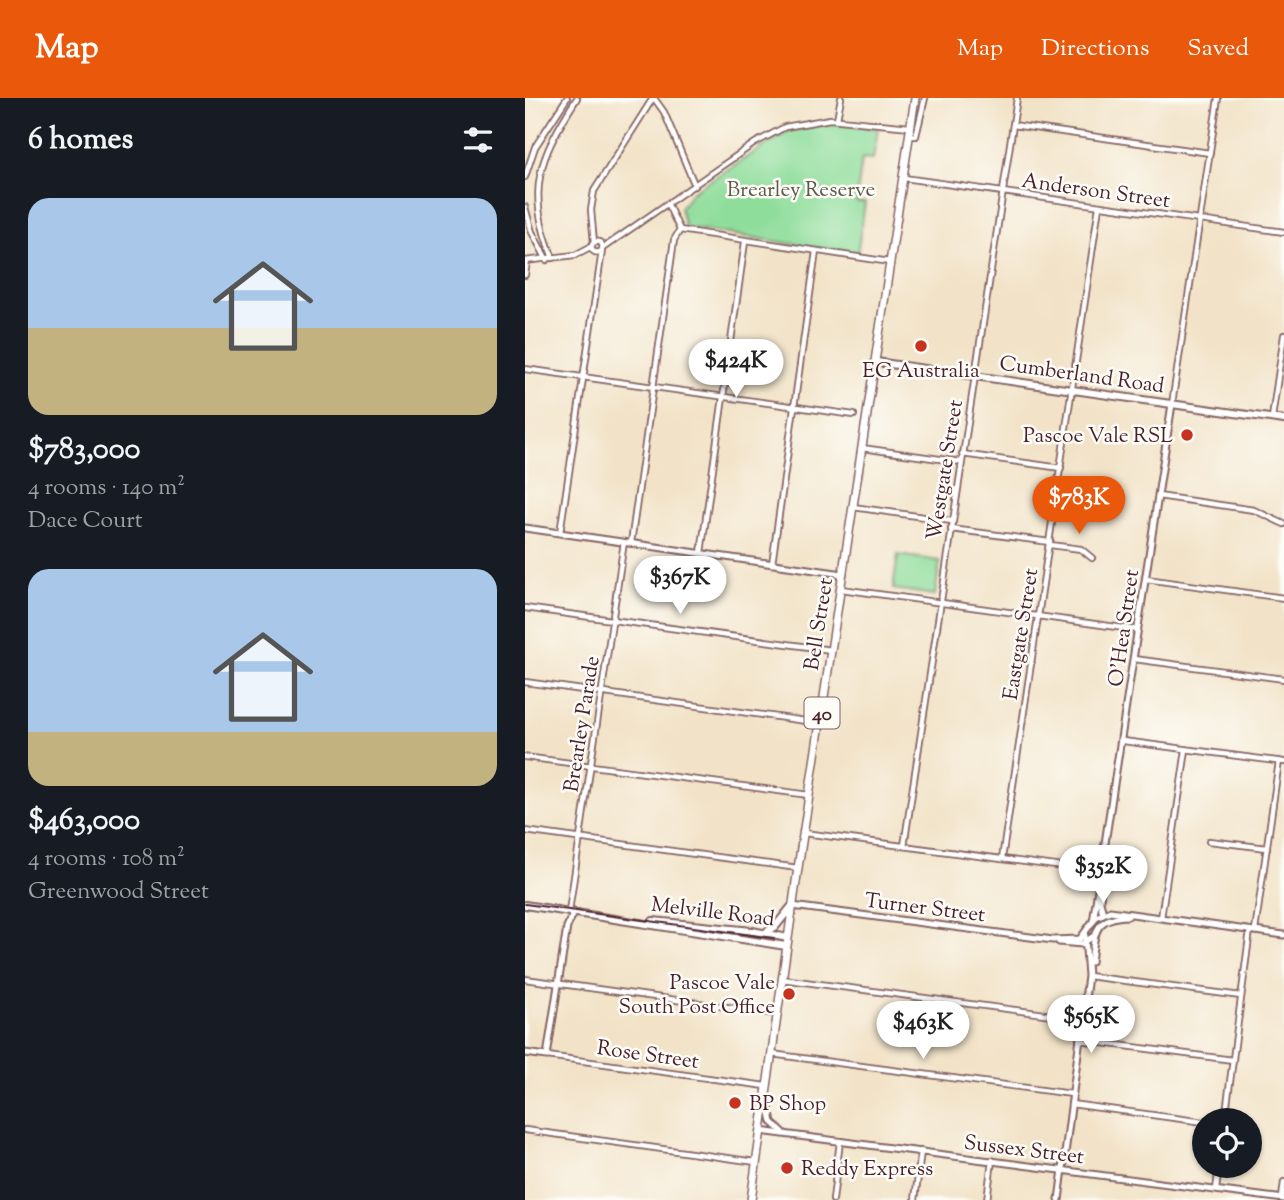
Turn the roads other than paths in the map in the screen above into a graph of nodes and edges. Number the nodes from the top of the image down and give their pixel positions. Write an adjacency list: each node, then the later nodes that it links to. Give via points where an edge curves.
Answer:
1 (567, 98): 13 (street, via 535,147)
2 (577, 98): 15 (street, via 540,157)
3 (654, 98): 16 (street); 26 (street, via 597,185 591,210)
4 (841, 98): 9 (street)
5 (915, 98): 11 (highway, Bell Street / 40)
6 (925, 98): 11 (street, Bell Street, via 918,134)
7 (1017, 98): 10 (street, Westgate Street)
8 (1219, 98): 12 (street, O'Hea Street)
9 (838, 119): 11 (street); 16 (street, via 773,132)
10 (1013, 125): 12 (street); 17 (street, Westgate Street)
11 (911, 132): 14 (highway, Bell Street / 40)
12 (1210, 153): 22 (street, O'Hea Street)
13 (525, 177)
14 (903, 178): 17 (street, Anderson Street); 31 (highway, Bell Street / 40)
15 (531, 185)
16 (695, 186): 19 (street)
17 (1002, 193): 20 (street, Anderson Street); 36 (street, Westgate Street)
18 (531, 202): 28 (street, via 538,233)
19 (668, 205): 23 (street); 26 (street)
20 (1099, 206): 22 (street, Anderson Street); 39 (street, Eastgate Street)
21 (525, 207): 29 (street)
22 (1200, 221): 24 (street, Anderson Street); 41 (street, O'Hea Street)
23 (680, 230): 25 (street); 38 (street, Brearley Parade, via 674,240)
24 (1284, 232)
25 (745, 242): 27 (street); 40 (street)
26 (598, 247): 28 (street); 37 (street)
27 (816, 251): 31 (street); 42 (street)
28 (553, 258): 29 (street)
29 (547, 260): 30 (street)
30 (526, 261): 32 (street)
31 (891, 262): 34 (highway, Bell Street / 40)
32 (525, 275)
33 (1284, 335): 44 (street)
34 (876, 362): 36 (main road, Cumberland Road); 46 (highway, Bell Street / 40)
35 (525, 369): 37 (street)
36 (975, 376): 39 (main road, Cumberland Road); 47 (street, Westgate Street)
37 (583, 377): 38 (street); 58 (street)
38 (653, 387): 40 (street); 59 (street, Brearley Parade)
39 (1072, 390): 41 (main road, Cumberland Road); 49 (street, Eastgate Street)
40 (723, 397): 42 (street); 61 (street)
41 (1172, 404): 44 (main road, Cumberland Road); 52 (street, O'Hea Street)
42 (794, 407): 43 (street); 63 (street)
43 (854, 415)
44 (1272, 418): 45 (main road, Cumberland Road)
45 (1284, 420)
46 (862, 448): 48 (street); 53 (highway, Bell Street / 40)
47 (962, 454): 48 (street, Westgate Street); 49 (street)
48 (961, 462): 54 (street, Westgate Street)
49 (1061, 468): 50 (street, Eastgate Street)
50 (1058, 489): 51 (street); 60 (street, Eastgate Street)
51 (1100, 496)
52 (1158, 496): 55 (street, via 1254,510); 65 (street, O'Hea Street)
53 (853, 507): 54 (street); 64 (highway, Bell Street / 40)
54 (952, 521): 57 (street, Westgate Street)
55 (1284, 524)
56 (525, 528): 58 (street)
57 (951, 529): 60 (street); 68 (street, Westgate Street)
58 (560, 533): 59 (street)
59 (627, 543): 61 (street); 71 (street, Brearley Parade)
60 (1050, 543): 62 (street, via 1081,549); 70 (street, Eastgate Street)
61 (701, 553): 63 (street)
62 (1092, 558)
63 (772, 564): 64 (street)
64 (843, 574): 66 (highway, Bell Street / 40)
65 (1146, 579): 67 (street); 72 (street, O'Hea Street)
66 (841, 589): 68 (street); 73 (highway, Bell Street / 40)
67 (1284, 598)
68 (940, 602): 70 (street); 89 (street, Westgate Street)
69 (525, 608): 71 (street)
70 (1039, 616): 72 (street); 91 (street, Eastgate Street)
71 (613, 620): 73 (street); 77 (street, Brearley Parade)
72 (1139, 630): 74 (street, O'Hea Street)
73 (832, 650): 78 (highway, Bell Street / 40)
74 (1134, 659): 75 (street); 79 (street, O'Hea Street)
75 (1284, 679)
76 (525, 682): 77 (street)
77 (602, 693): 78 (street); 83 (street, Brearley Parade)
78 (820, 723): 84 (highway, Bell Street / 40)
79 (1123, 741): 80 (street); 93 (street, O'Hea Street)
80 (1187, 750): 82 (street); 99 (street)
81 (525, 757): 83 (street)
82 (1282, 762): 90 (street)
83 (591, 766): 84 (street); 87 (street, Brearley Parade)
84 (810, 796): 86 (highway, Bell Street / 40)
85 (525, 831): 87 (street)
86 (804, 833): 89 (street); 92 (highway, Bell Street / 40)
87 (580, 838): 92 (street); 96 (street, Brearley Parade)
88 (1209, 841): 90 (street)
89 (904, 846): 91 (street)
90 (1267, 848): 102 (street)
91 (1002, 859): 93 (street)
92 (798, 868): 95 (highway, Bell Street / 40)
93 (1102, 872): 97 (street, O'Hea Street); 101 (street, O'Hea Street)
94 (525, 905): 96 (main road, Melville Road)
95 (792, 906): 103 (main road, via 775,927); 107 (street, Turner Street); 108 (highway, Bell Street / 40)
96 (569, 911): 100 (main road, Melville Road); 113 (street, Brearley Parade)
97 (1102, 912): 98 (street); 101 (street, O'Hea Street)
98 (1135, 915): 99 (street); 101 (street, via 1110,916)
99 (1161, 919): 102 (street)
100 (633, 920): 103 (main road, Melville Road); 108 (main road, Melville Road, via 687,932)
101 (1096, 924): 104 (street); 105 (street)
102 (1252, 931): 106 (street); 114 (street)
103 (761, 932): 108 (main road, Melville Road)
104 (1086, 933): 107 (street, Turner Street, via 1077,940); 109 (street)
105 (1095, 935): 109 (street); 110 (street)
106 (1284, 935)
107 (1053, 940): 109 (street, Turner Street)
108 (787, 942): 112 (highway, Bell Street / 40)
109 (1085, 943): 110 (street)
110 (1088, 976): 114 (street); 116 (street)
111 (525, 979): 113 (street)
112 (782, 979): 115 (highway, Bell Street / 40); 116 (street)
113 (558, 984): 115 (street); 120 (street, Brearley Parade)
114 (1241, 996): 121 (street)
115 (777, 1014): 119 (highway, Bell Street / 40)
116 (1082, 1019): 117 (street)
117 (1079, 1040): 121 (street); 123 (street)
118 (525, 1053): 120 (street, Rose Street)
119 (771, 1054): 122 (highway, Bell Street / 40); 123 (street)
120 (547, 1056): 122 (street, Rose Street)
121 (1233, 1060): 125 (street)
122 (766, 1086): 128 (highway, Bell Street / 40); 129 (street, via 772,1122)
123 (1072, 1094): 124 (street)
124 (1071, 1104): 126 (street); 134 (street)
125 (1227, 1108)
126 (1192, 1120)
127 (525, 1130): 133 (street)
128 (760, 1131): 129 (street, Sussex Street); 133 (highway, Bell Street / 40)
129 (789, 1135): 130 (street, Sussex Street)
130 (840, 1140): 131 (street, Sussex Street); 140 (street)
131 (921, 1151): 132 (street, Sussex Street); 141 (street)
132 (992, 1160): 134 (street, Sussex Street); 142 (street)
133 (756, 1162): 139 (highway, Bell Street / 40)
134 (1062, 1170): 137 (street, Sussex Street); 143 (street)
135 (1218, 1178): 137 (street)
136 (1284, 1182): 138 (street)
137 (1216, 1190): 138 (street, Sussex Street)
138 (1283, 1198)
139 (751, 1200)
140 (833, 1200)
141 (915, 1200)
142 (987, 1200)
143 (1059, 1200)

